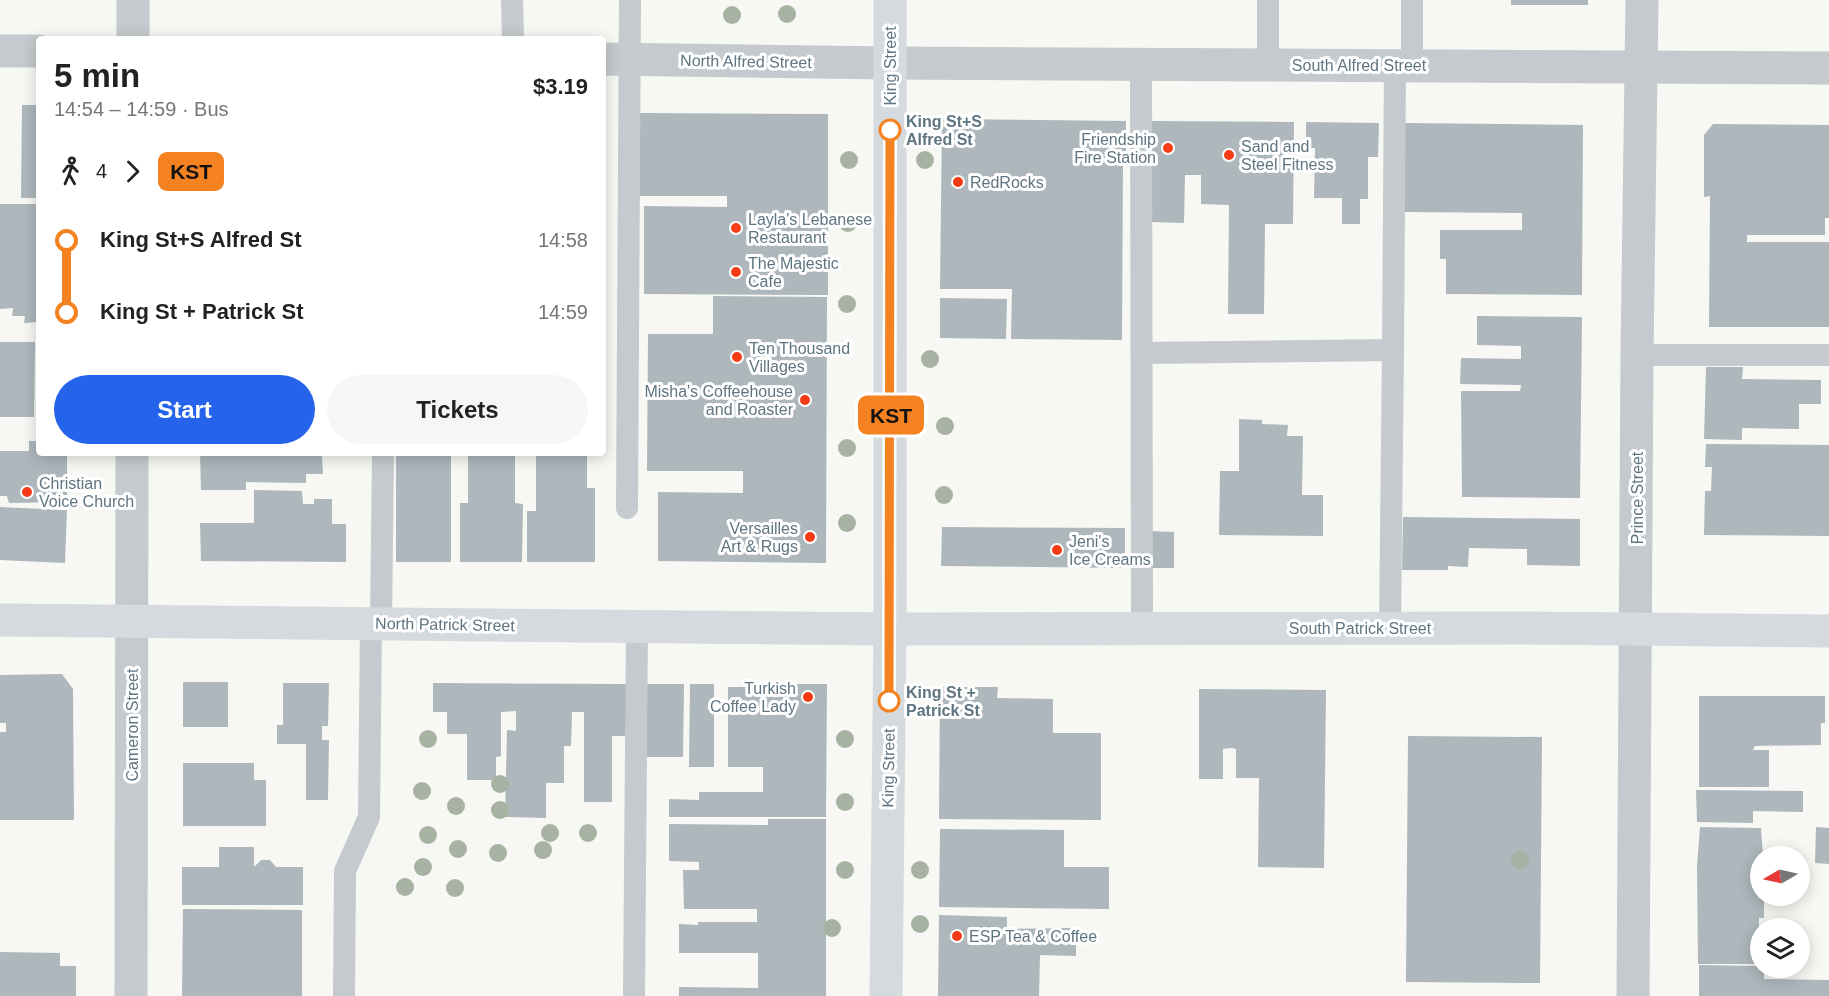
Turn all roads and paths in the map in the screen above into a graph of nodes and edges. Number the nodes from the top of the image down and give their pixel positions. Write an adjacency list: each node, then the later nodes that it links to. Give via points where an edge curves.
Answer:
1 (133, 0): 8 (street)
2 (512, 0): 9 (lane)
3 (630, 0): 12 (lane)
4 (890, 0): 13 (main road, King Street)
5 (1269, 0): 15 (lane)
6 (1412, 0): 16 (lane)
7 (1642, 0): 17 (street, Prince Street)
8 (133, 36)
9 (513, 36)
10 (0, 51): 11 (street)
11 (36, 51)
12 (617, 59): 13 (street, North Alfred Street); 25 (lane)
13 (890, 63): 14 (street, South Alfred Street); 31 (main road, King Street)
14 (1141, 64): 15 (street, South Alfred Street); 20 (lane)
15 (1268, 65): 16 (street, South Alfred Street)
16 (1403, 65): 17 (street, South Alfred Street); 19 (lane)
17 (1641, 66): 18 (street, South Alfred Street); 21 (street, Prince Street)
18 (1829, 68)
19 (1393, 350): 20 (lane); 30 (lane)
20 (1142, 353): 32 (lane)
21 (1637, 355): 22 (lane); 33 (street, Prince Street)
22 (1829, 355)
23 (132, 456): 27 (street, Cameron Street)
24 (383, 456): 28 (lane)
25 (627, 508)
26 (0, 620): 27 (main road, North Patrick Street)
27 (133, 621): 28 (main road, North Patrick Street); 35 (street, Cameron Street)
28 (376, 623): 29 (main road, North Patrick Street); 36 (lane, via 369,818 345,871)
29 (637, 627): 31 (main road, North Patrick Street); 37 (lane)
30 (1390, 628): 32 (main road, South Patrick Street); 33 (main road, South Patrick Street)
31 (890, 629): 32 (main road, South Patrick Street); 38 (main road, King Street)
32 (1142, 629)
33 (1636, 629): 34 (main road, South Patrick Street); 39 (street, Prince Street)
34 (1829, 631)
35 (131, 996)
36 (344, 996)
37 (634, 996)
38 (886, 996)
39 (1633, 996)

